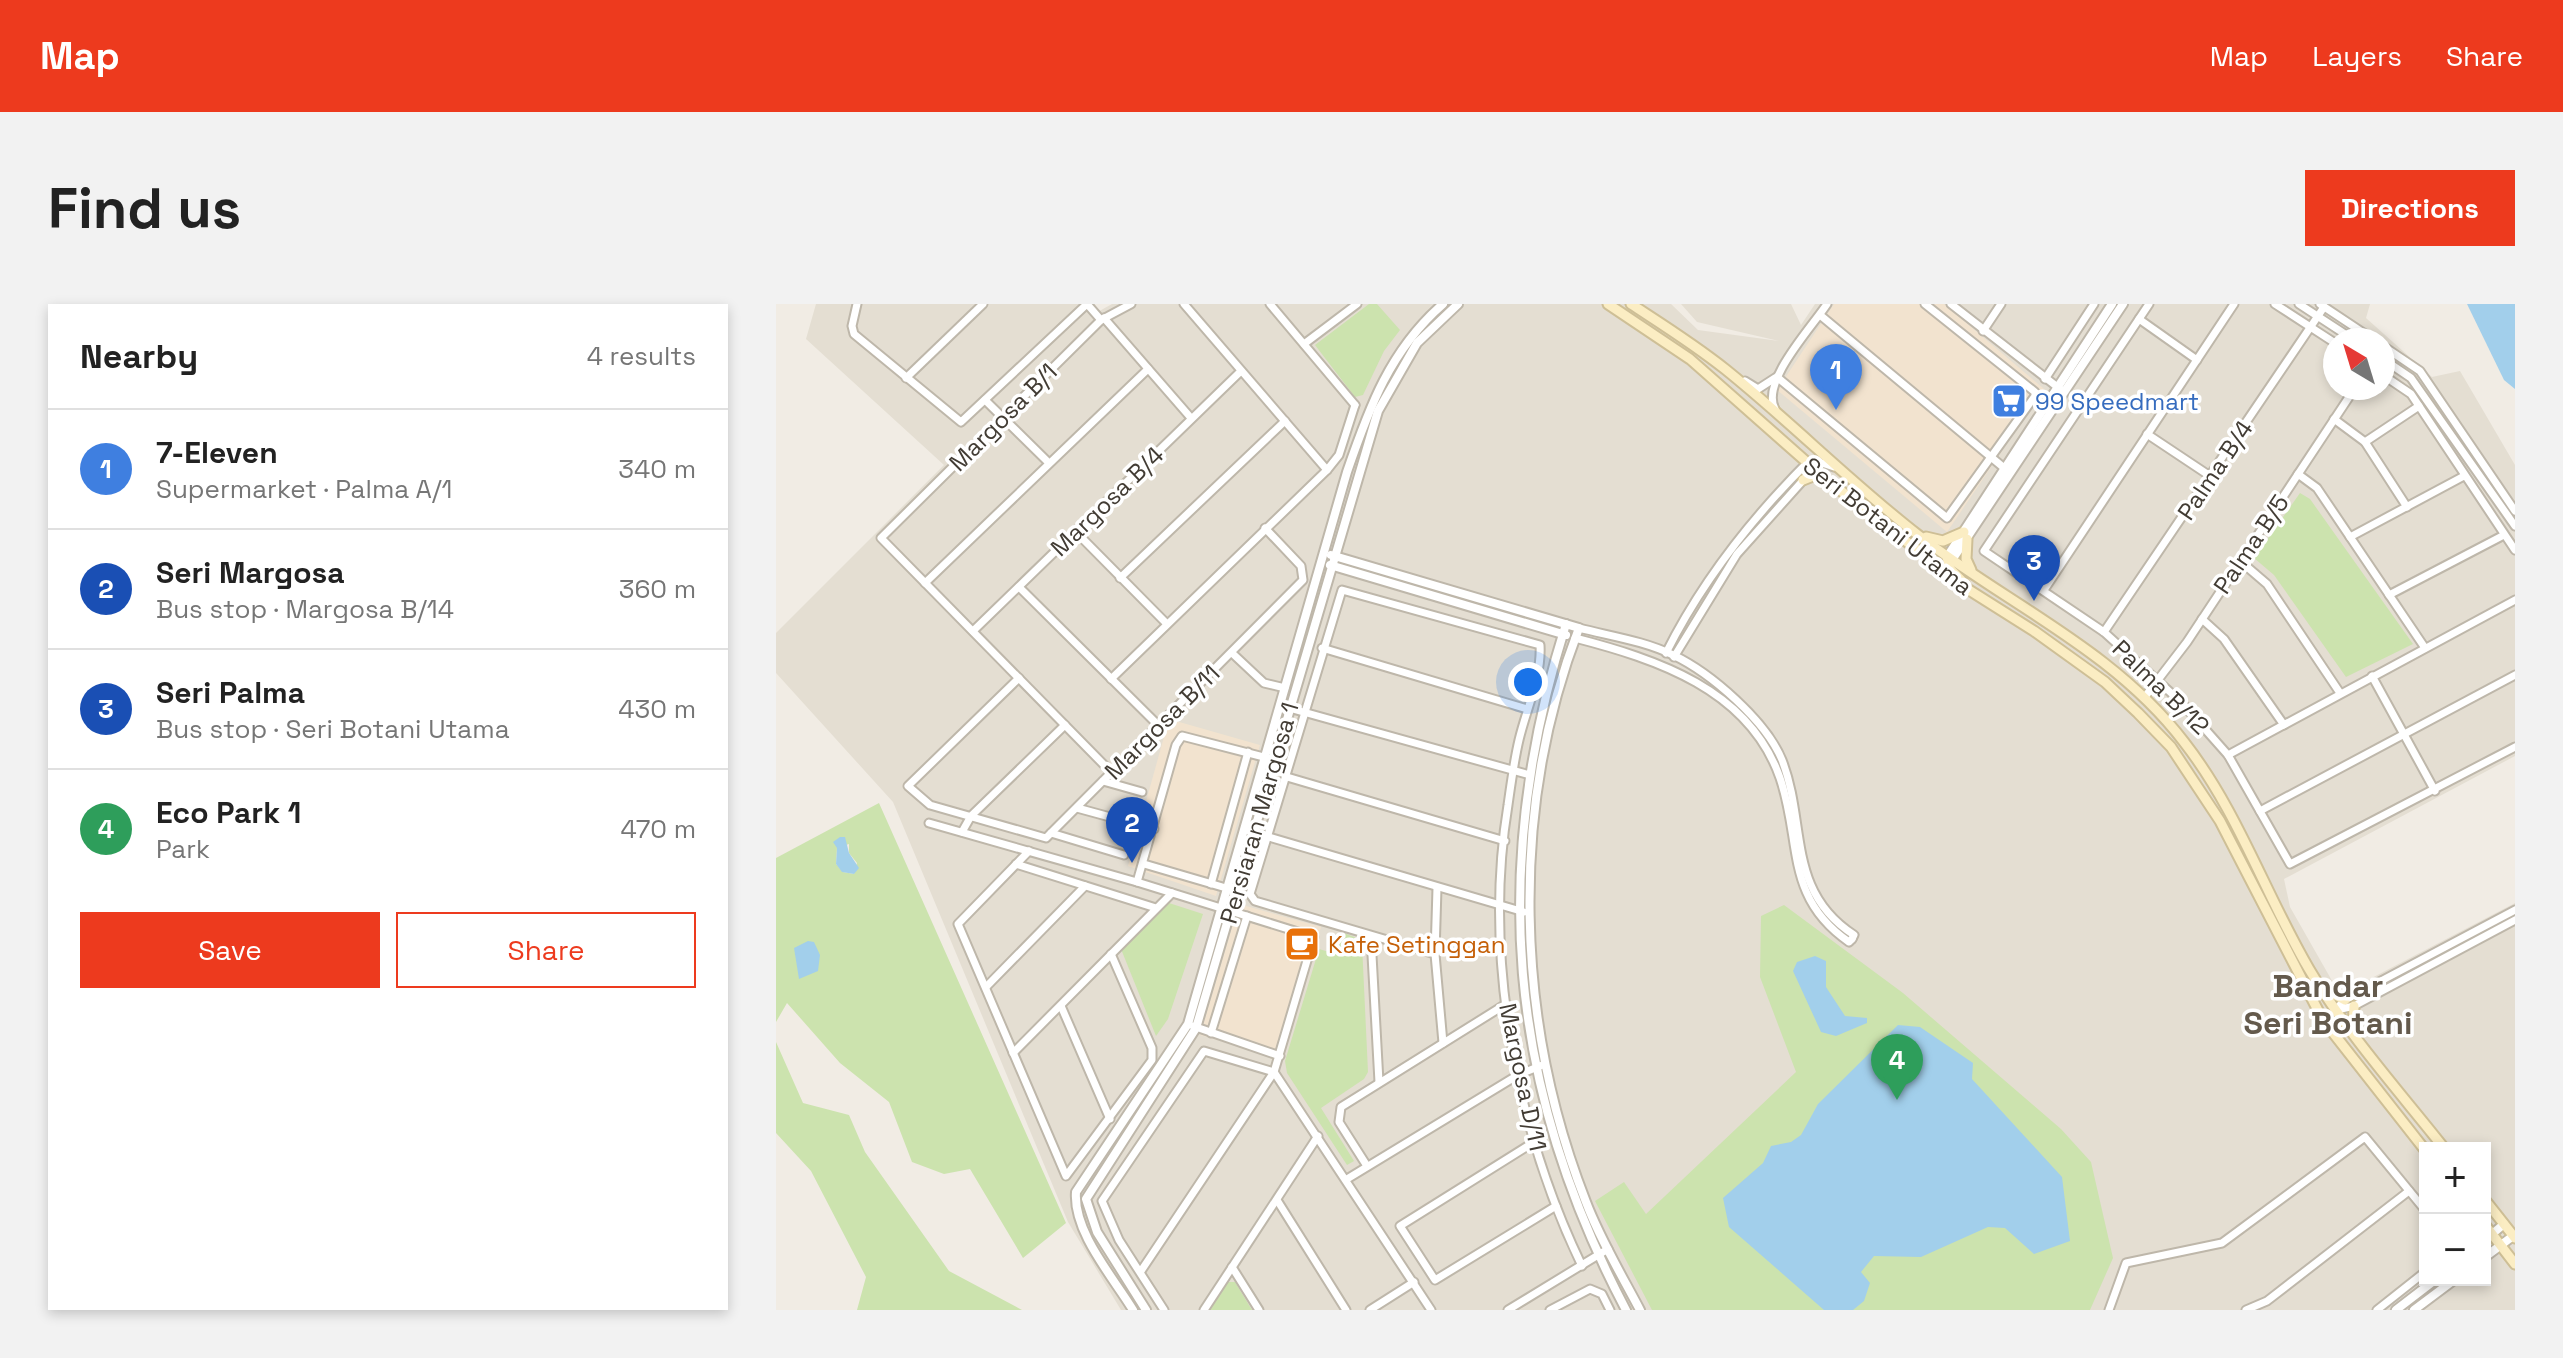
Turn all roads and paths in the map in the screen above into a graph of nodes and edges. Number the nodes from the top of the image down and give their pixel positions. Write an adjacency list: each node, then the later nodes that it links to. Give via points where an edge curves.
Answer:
1 (857, 304): 41 (street, via 851,330)
2 (983, 304): 41 (street)
3 (1087, 304): 26 (street); 45 (street)
4 (1131, 304): 26 (street, Margosa B/1)
5 (1184, 304): 38 (street)
6 (1270, 304): 33 (street)
7 (1357, 304): 33 (street)
8 (1443, 304): 49 (street, Persiaran Margosa 1, via 1408,339)
9 (1458, 304): 49 (street, Persiaran Margosa 1, via 1417,343)
10 (1608, 304): 58 (main road, Seri Botani Utama, via 1690,359)
11 (1631, 304): 39 (main road, Seri Botani Utama)
12 (1827, 304): 24 (street)
13 (1925, 304): 59 (street, via 2035,392)
14 (1951, 304): 31 (street)
15 (2001, 304): 31 (street)
16 (2094, 304): 42 (street)
17 (2112, 304): 44 (street)
18 (2123, 304): 44 (street)
19 (2149, 304): 27 (street)
20 (2234, 304): 35 (street)
21 (2275, 304): 28 (street)
22 (2299, 304): 25 (street)
23 (2322, 306): 25 (street, Palma B/4); 30 (street)
24 (1820, 315): 40 (street); 59 (street)
25 (2318, 317): 28 (street, Palma B/4); 29 (street)
26 (1102, 319): 37 (street); 50 (street, Margosa B/1)
27 (2139, 319): 35 (street); 94 (street, Palma B/12, via 1984,551)
28 (2311, 328): 32 (street); 67 (street, Palma B/4)
29 (2335, 328)
30 (2356, 328)
31 (1983, 331): 42 (street)
32 (2323, 336)
33 (1304, 344): 47 (street)
34 (2395, 354): 71 (street, via 2420,371)
35 (2197, 360): 55 (street)
36 (2395, 367): 72 (street, via 2411,378)
37 (1148, 369): 51 (street); 60 (street)
38 (1241, 371): 51 (street, Margosa B/4); 53 (street)
39 (1728, 372): 40 (street, via 1758,389); 54 (main road, Seri Botani Utama)
40 (1777, 377): 54 (street, via 1771,397); 59 (street, via 1947,518)
41 (906, 378): 45 (street, via 958,421)
42 (2045, 379): 44 (street)
43 (2395, 383): 48 (street)
44 (2062, 391): 64 (street)
45 (985, 400): 50 (street)
46 (2347, 400): 52 (street, Palma B/5)
47 (1355, 405): 49 (street); 63 (street, via 1339,455)
48 (2419, 406): 56 (street); 68 (street)
49 (1374, 410): 79 (street, Persiaran Margosa 1); 84 (street, Persiaran Margosa 1)
50 (1002, 417): 60 (street); 91 (street, Margosa B/1, via 881,538)
51 (1191, 418): 74 (street, Margosa B/4)
52 (2334, 419): 56 (street); 65 (street, Palma B/5)
53 (1285, 421): 63 (street); 90 (street)
54 (1786, 424): 57 (main road, Seri Botani Utama)
55 (2147, 434): 67 (street); 94 (street)
56 (2365, 442): 70 (street)
57 (1811, 447): 61 (street); 62 (main road, Seri Botani Utama)
58 (1796, 453): 61 (main road, Seri Botani Utama); 66 (main road)
59 (1990, 459): 64 (street)
60 (1049, 463): 91 (street)
61 (1813, 464): 62 (street); 66 (street); 69 (main road, Seri Botani Utama)
62 (1834, 467): 75 (main road, Seri Botani Utama)
63 (1327, 470): 73 (street)
64 (2006, 471): 76 (street)
65 (2298, 474): 78 (street, via 2317,488); 86 (street, Palma B/5)
66 (1800, 476): 69 (main road); 80 (street); 83 (street)
67 (2210, 476): 104 (street, Palma B/4)
68 (2464, 476): 70 (street); 77 (street)
69 (1827, 480): 82 (main road, Seri Botani Utama)
70 (2407, 507): 78 (street)
71 (2515, 511)
72 (2515, 526)
73 (1265, 528): 98 (street); 109 (street, Margosa B/11, via 1301,566 1303,580)
74 (1075, 531): 90 (street); 92 (street, Margosa B/4)
75 (1916, 533): 76 (main road, via 1943,541); 85 (main road, Seri Botani Utama)
76 (1966, 535): 85 (street); 89 (main road, via 1967,562)
77 (2504, 535): 81 (street); 95 (street)
78 (2350, 537): 95 (street)
79 (1338, 545): 87 (street); 88 (street, Persiaran Margosa 1)
80 (1729, 548): 83 (street); 100 (street)
81 (2515, 550)
82 (1920, 552): 85 (main road); 93 (main road, Seri Botani Utama)
83 (1737, 554): 102 (street)
84 (1323, 558): 88 (street); 117 (street, Persiaran Margosa 1)
85 (1949, 560): 89 (main road, Seri Botani Utama); 93 (main road)
86 (2239, 560): 97 (street, Palma B/5); 118 (street, via 2267,584)
87 (1345, 564): 88 (street); 99 (street); 105 (street)
88 (1332, 565): 120 (street, Persiaran Margosa 1)
89 (1974, 575): 119 (main road, Seri Botani Utama, via 2082,645)
90 (1120, 578): 98 (street)
91 (925, 583): 103 (street)
92 (1019, 587): 103 (street, Margosa B/4); 115 (street)
93 (1965, 589): 171 (main road, Seri Botani Utama, via 2105,682 2171,747 2240,857)
94 (2044, 590): 104 (street, Palma B/12)
95 (2389, 595): 108 (street)
96 (2515, 600): 108 (street)
97 (2202, 619): 116 (street, Palma B/5); 125 (street, via 2224,639)
98 (1166, 623): 115 (street)
99 (1566, 624): 101 (street); 105 (street)
100 (1680, 625): 102 (street); 110 (street)
101 (1579, 628): 106 (street); 110 (street)
102 (1688, 630): 110 (street)
103 (973, 631): 114 (street)
104 (2104, 632): 116 (street, Palma B/12)
105 (1563, 635): 106 (street); 135 (street)
106 (1575, 638): 111 (street); 164 (street, via 1539,778)
107 (1322, 648): 121 (street); 121 (street, Margosa D/11, via 1342,590 1540,645); 122 (street)
108 (2425, 648): 113 (street)
109 (1232, 653): 117 (street, via 1264,683); 124 (street, Margosa B/11)
110 (1671, 654): 111 (street); 127 (street, via 1744,707)
111 (1666, 664): 127 (street, via 1710,691)
112 (2515, 675): 126 (street)
113 (2372, 676): 118 (street); 126 (street)
114 (1019, 678): 123 (street); 142 (street, via 908,786 930,805)
115 (1111, 679): 124 (street)
116 (2160, 680): 119 (street, Palma B/5); 130 (street, Palma B/12)
117 (1285, 688): 131 (street, Persiaran Margosa 1)
118 (2340, 693): 125 (street)
119 (2144, 698): 170 (main road, Seri Botani Utama, via 2204,769)
120 (1289, 708): 122 (street); 131 (street, Persiaran Margosa 1)
121 (1527, 709): 134 (street, Margosa D/11)
122 (1304, 712): 134 (street); 136 (street)
123 (1065, 725): 133 (street); 142 (street)
124 (1158, 725): 133 (street, Margosa B/11)
125 (2284, 725): 130 (street)
126 (2404, 734): 138 (street); 141 (street)
127 (1768, 747): 132 (street)
128 (2515, 747): 138 (street)
129 (1248, 752): 131 (street); 144 (street, via 1182,736); 154 (street)
130 (2228, 755): 141 (street, Palma B/12)
131 (1270, 759): 156 (street, Persiaran Margosa 1); 161 (street, Persiaran Margosa 1)
132 (1778, 761): 132 (street, via 1808,881 1829,914 1855,936 1850,942 1823,920 1805,895)
133 (1111, 772): 137 (street, Margosa B/11)
134 (1513, 773): 135 (street); 148 (street, Margosa D/11)
135 (1530, 775): 163 (street)
136 (1287, 777): 147 (street); 148 (street)
137 (1103, 781): 139 (street); 140 (street, Margosa B/11)
138 (2435, 791): 141 (street, Palma B/12, via 2292,865)
139 (1142, 792)
140 (1077, 808): 144 (street); 146 (street, Margosa B/11)
141 (2260, 811)
142 (971, 816): 145 (street); 146 (street, via 1046,838)
143 (929, 823): 145 (street)
144 (1154, 829): 152 (street)
145 (962, 832): 149 (street)
146 (1051, 833): 150 (street)
147 (1269, 837): 157 (street); 167 (street, via 1252,898)
148 (1505, 841): 160 (street, Margosa D/11)
149 (1029, 851): 151 (street); 153 (street)
150 (1124, 855)
151 (1016, 864): 155 (street); 172 (street, via 958,921)
152 (1144, 864): 153 (street); 154 (street)
153 (1137, 882): 158 (street)
154 (1211, 884): 156 (street)
155 (1085, 886): 159 (street); 172 (street)
156 (1226, 888): 161 (street, Persiaran Margosa 1)
157 (1437, 888): 160 (street); 169 (street)
158 (1172, 893): 159 (street); 161 (street)
159 (1156, 908): 168 (street)
160 (1501, 908): 163 (street); 174 (street, Margosa D/11)
161 (1225, 910): 165 (street); 177 (street, Persiaran Margosa 1)
162 (2515, 910): 173 (street)
163 (1517, 912): 164 (street); 185 (street)
164 (1530, 913): 184 (street)
165 (1247, 916): 179 (street); 183 (street, via 1314,937)
166 (2515, 920): 173 (street)
167 (1371, 937): 169 (street); 188 (street)
168 (1111, 954): 175 (street); 189 (street, via 1153,1053)
169 (1435, 954): 181 (street)
170 (2319, 984): 173 (main road); 176 (main road, Seri Botani Utama)
171 (2303, 986): 176 (main road, via 2323,1007); 178 (main road, Seri Botani Utama)
172 (986, 987): 182 (street)
173 (2349, 1003): 176 (street); 180 (main road)
174 (1506, 1004): 181 (street); 187 (street, Margosa D/11)
175 (1061, 1006): 182 (street); 189 (street)
176 (2335, 1010): 178 (main road); 180 (main road, Seri Botani Utama)
177 (1192, 1026): 179 (street); 217 (street, Persiaran Margosa 1, via 1076,1192 1089,1239); 218 (street, Persiaran Margosa 1, via 1086,1199 1097,1232)
178 (2331, 1031): 192 (main road, Seri Botani Utama)
179 (1211, 1033): 183 (street)
180 (2354, 1034): 193 (main road, Seri Botani Utama)
181 (1443, 1043): 188 (street)
182 (1013, 1053): 189 (street, via 1066,1176)
183 (1280, 1056): 186 (street)
184 (1545, 1064): 185 (street); 206 (street, via 1569,1156)
185 (1534, 1066): 187 (street); 208 (street, via 1561,1162)
186 (1274, 1072): 190 (street); 212 (street); 212 (street, via 1209,1051 1200,1053 1102,1201 1119,1240)
187 (1518, 1075): 191 (street, Margosa D/11); 194 (street)
188 (1379, 1082): 194 (street, via 1338,1112)
189 (1110, 1119)
190 (1318, 1136): 195 (street); 197 (street)
191 (1534, 1142): 199 (street, Margosa D/11); 199 (street, via 1400,1226 1435,1280)
192 (2419, 1142)
193 (2439, 1142)
194 (1367, 1166): 195 (street)
195 (1347, 1179): 214 (street)
196 (2409, 1191): 198 (street); 230 (street, via 2365,1137 2222,1243 2123,1266); 231 (street, via 2267,1301)
197 (1277, 1200): 211 (street); 222 (street)
198 (2419, 1203)
199 (1556, 1206): 210 (street, Margosa D/11)
200 (2491, 1208): 201 (main road)
201 (2504, 1224): 202 (street); 203 (main road)
202 (2491, 1235)
203 (2514, 1237): 205 (street)
204 (2491, 1238): 205 (main road)
205 (2501, 1246): 207 (street); 209 (main road)
206 (1608, 1249): 208 (street); 229 (street)
207 (2491, 1253)
208 (1597, 1256): 210 (street); 228 (street)
209 (2515, 1264)
210 (1582, 1266): 225 (street)
211 (1232, 1267): 220 (street); 221 (street)
212 (1141, 1271): 219 (street)
213 (2419, 1277): 232 (street)
214 (1414, 1282): 223 (street); 224 (street)
215 (2427, 1286): 233 (street)
216 (2446, 1286): 234 (street)
217 (1133, 1310)
218 (1146, 1310)
219 (1164, 1310)
220 (1204, 1310)
221 (1259, 1310)
222 (1346, 1310)
223 (1370, 1310)
224 (1431, 1310)
225 (1508, 1310)
226 (1550, 1310): 227 (street, via 1585,1290 1602,1294)
227 (1610, 1310)
228 (1626, 1310)
229 (1640, 1310)
230 (2109, 1310)
231 (2246, 1310)
232 (2377, 1310)
233 (2396, 1310)
234 (2414, 1310)

